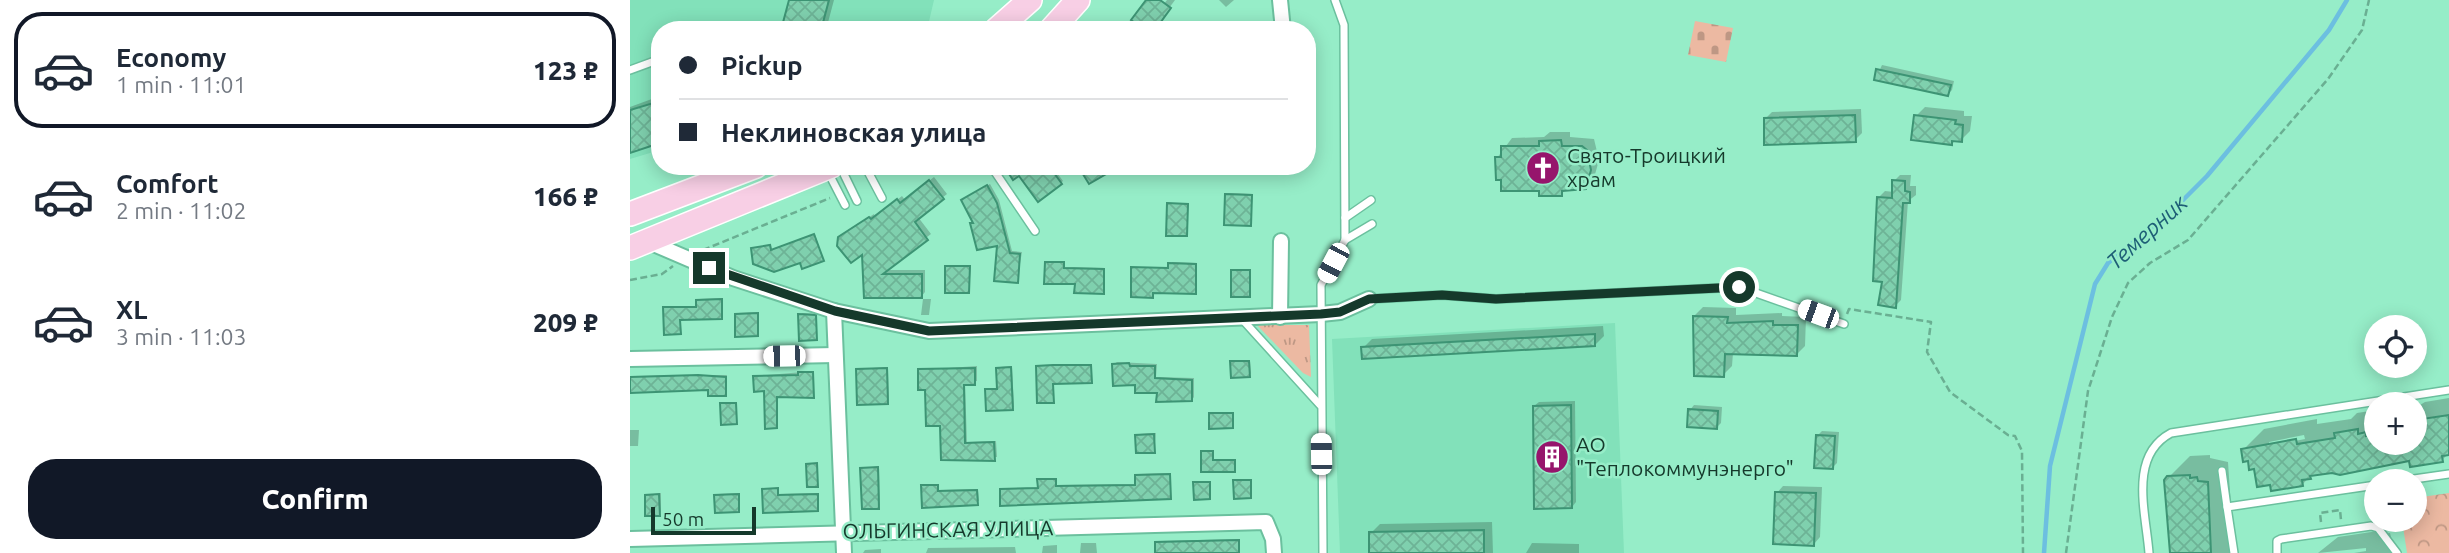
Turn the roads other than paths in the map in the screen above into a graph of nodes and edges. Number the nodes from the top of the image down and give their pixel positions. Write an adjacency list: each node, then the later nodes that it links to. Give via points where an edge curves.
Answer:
1 (1078, 0): 6 (main road)
2 (1280, 0): 7 (street)
3 (1335, 0): 21 (lane, via 1344,25)
4 (1019, 7): 5 (main road)
5 (1005, 21)
6 (1059, 21)
7 (1282, 21)
8 (651, 62): 9 (lane)
9 (630, 70)
10 (731, 175): 20 (main road)
11 (812, 175): 26 (main road)
12 (834, 175): 19 (lane)
13 (838, 175): 18 (lane)
14 (870, 175): 16 (lane)
15 (997, 175): 23 (lane)
16 (882, 198)
17 (1371, 200): 21 (lane)
18 (857, 201)
19 (845, 205)
20 (639, 208)
21 (1345, 218): 24 (lane)
22 (1373, 224): 24 (lane)
23 (1035, 231)
24 (1345, 240): 29 (lane, via 1321,285)
25 (1281, 241): 30 (street)
26 (640, 245): 28 (street)
27 (1369, 299): 29 (street, via 1340,312); 32 (lane, via 1442,295 1496,299 1739,287)
28 (835, 311): 31 (street, via 929,331); 33 (street)
29 (1321, 314): 30 (street); 36 (lane)
30 (1280, 317): 31 (street)
31 (1241, 318): 36 (lane)
32 (1843, 324)
33 (835, 355): 34 (street); 42 (street)
34 (630, 359)
35 (2449, 390): 47 (lane, via 2179,430 2164,436 2148,454 2143,472)
36 (1320, 405): 46 (lane)
37 (2222, 471): 41 (lane)
38 (2449, 474): 39 (lane)
39 (2427, 477)
40 (2364, 487): 41 (lane)
41 (2227, 507): 48 (lane)
42 (843, 533): 43 (street, ОЛЬГИНСКАЯ УЛИЦА); 44 (street); 45 (street, ОЛЬГИНСКАЯ УЛИЦА, via 1266,522)
43 (630, 539)
44 (844, 553)
45 (1274, 553)
46 (1323, 553)
47 (2149, 553)
48 (2234, 553)
49 (2277, 553): 50 (lane, via 2281,539 2371,526 2378,528)
50 (2397, 553)

